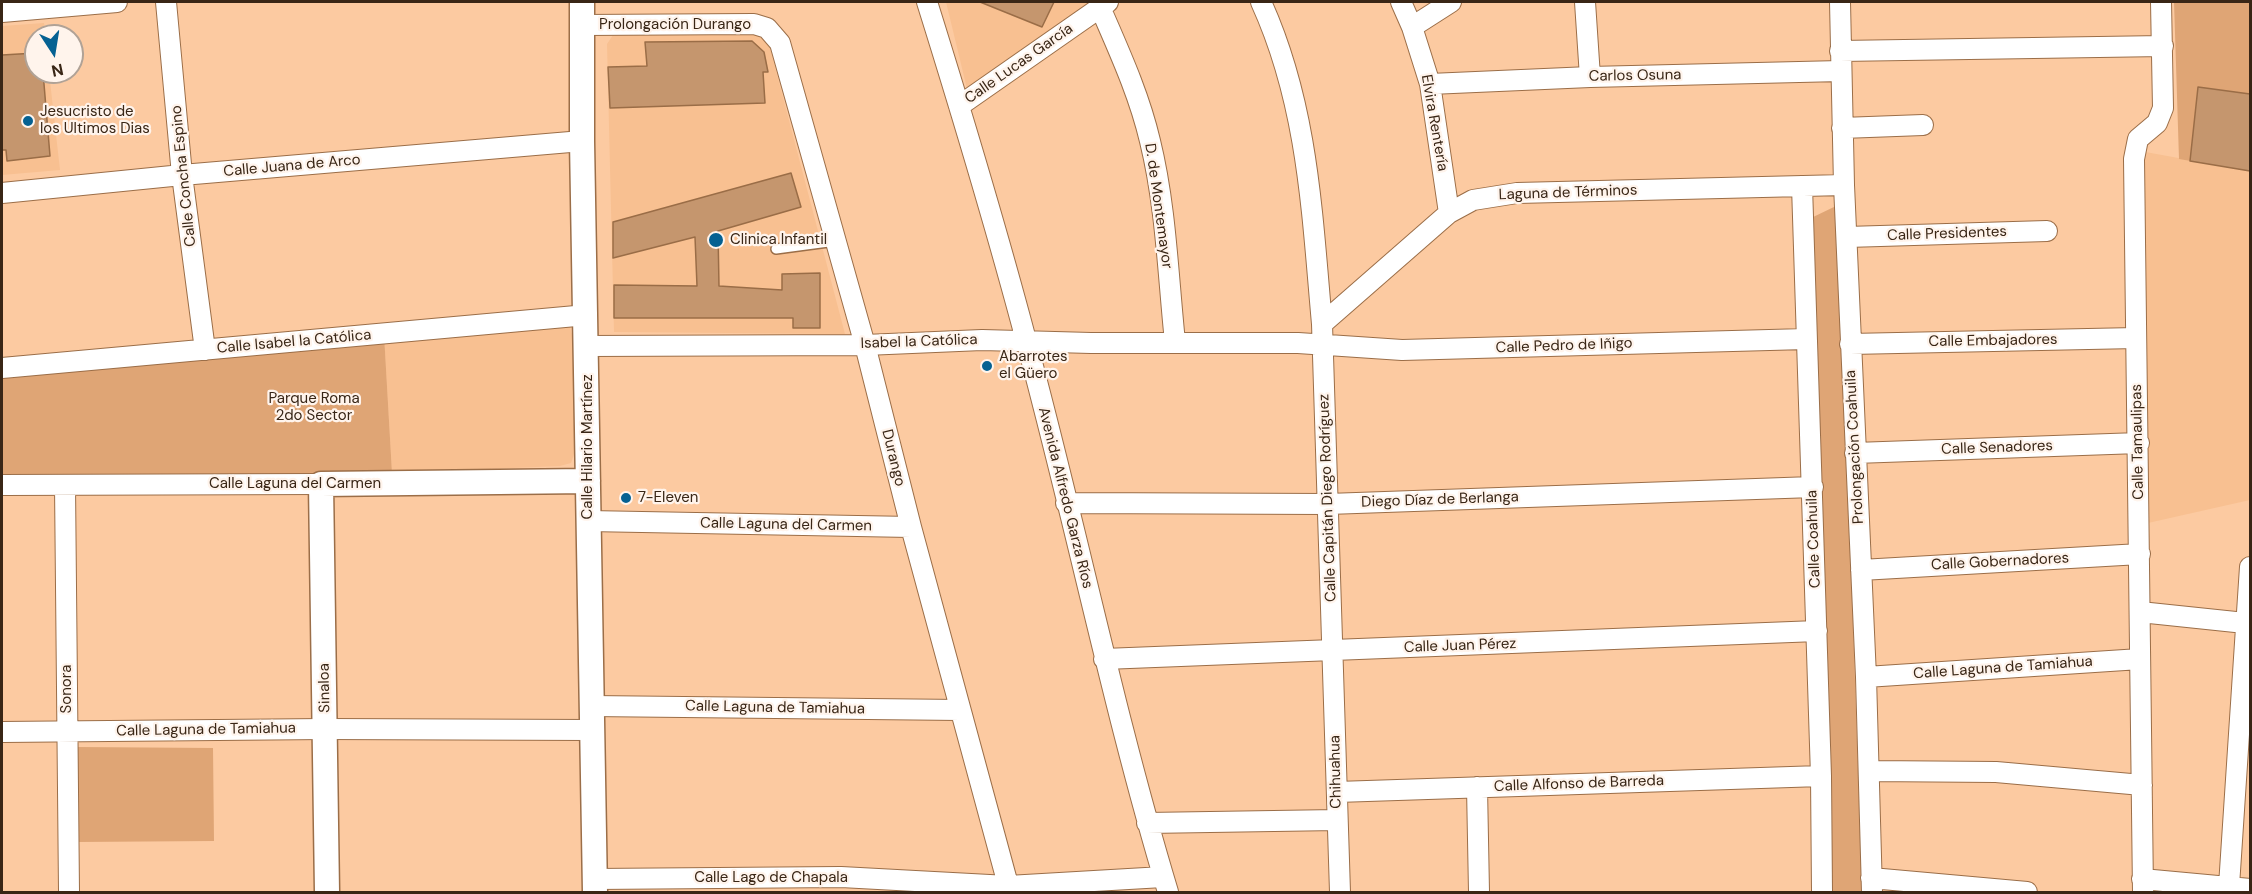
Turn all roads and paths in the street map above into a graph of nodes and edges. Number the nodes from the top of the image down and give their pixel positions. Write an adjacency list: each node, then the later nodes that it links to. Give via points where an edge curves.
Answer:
1 (117, 2): 11 (street)
2 (166, 2): 24 (street, Calle Concha Espino)
3 (927, 2): 20 (street, Avenida Alfredo Garza Ríos)
4 (1261, 2): 34 (street, via 1289,76 1305,151)
5 (1401, 2): 13 (street, Elvira Rentería)
6 (1451, 2): 13 (street)
7 (1585, 2): 18 (street)
8 (1840, 2): 16 (street, Prolongación Coahuila)
9 (2161, 2): 15 (street, Calle Tamaulipas)
10 (1104, 4): 20 (street, Calle Lucas García); 38 (street, D. de Montemayor, via 1140,104 1156,170)
11 (2, 12)
12 (583, 13): 14 (street, Prolongación Durango); 23 (street, Calle Hilario Martínez)
13 (1412, 27): 19 (street, Elvira Rentería)
14 (767, 28): 31 (street, Durango, via 780,43 784,55)
15 (2163, 46): 16 (street); 35 (street, Calle Tamaulipas, via 2161,117 2138,139 2135,152)
16 (1840, 51): 17 (street, Prolongación Coahuila)
17 (1840, 71): 18 (street, Carlos Osuna); 22 (street, Prolongación Coahuila)
18 (1590, 77): 19 (street, Carlos Osuna)
19 (1430, 84): 28 (street, Elvira Rentería)
20 (959, 106): 37 (street, Avenida Alfredo Garza Ríos)
21 (1923, 126): 22 (street)
22 (1842, 128): 25 (street, Prolongación Coahuila)
23 (582, 141): 24 (street, Calle Juana de Arco); 33 (street, Calle Hilario Martínez)
24 (182, 175): 27 (street, Calle Juana de Arco); 43 (street, Calle Concha Espino)
25 (1844, 185): 26 (street, Laguna de Términos); 30 (street, Prolongación Coahuila)
26 (1802, 186): 28 (street, Laguna de Términos, via 1517,194 1473,200); 36 (street, Calle Coahuila)
27 (2, 193)
28 (1449, 213): 34 (street, Laguna de Términos)
29 (2047, 231): 30 (street, Calle Presidentes)
30 (1847, 237): 40 (street, Prolongación Coahuila)
31 (836, 242): 32 (lane); 41 (street, Durango)
32 (776, 249)
33 (586, 315): 42 (street, Calle Hilario Martínez); 43 (street, Calle Isabel la Católica)
34 (1322, 324): 39 (street)
35 (2136, 338): 40 (street, Calle Embajadores); 45 (street, Calle Tamaulipas)
36 (1806, 339): 39 (street, Calle Pedro de Iñigo, via 1402,350); 51 (street, Calle Coahuila)
37 (1027, 341): 38 (street, Isabel la Católica); 41 (street, Isabel la Católica); 52 (street, Avenida Alfredo Garza Ríos)
38 (1175, 342): 39 (street, Isabel la Católica)
39 (1323, 344): 53 (street, Calle Capitán Diego Rodríguez)
40 (1850, 344): 46 (street, Prolongación Coahuila)
41 (865, 345): 42 (street, Isabel la Católica); 55 (street, Durango)
42 (587, 346): 47 (street, Calle Hilario Martínez)
43 (205, 350): 44 (street, Calle Isabel la Católica)
44 (2, 368)
45 (2139, 443): 46 (street, Calle Senadores); 56 (street, Calle Tamaulipas)
46 (1855, 453): 58 (street, Prolongación Coahuila)
47 (588, 481): 48 (street, Calle Laguna del Carmen); 54 (street, Calle Hilario Martínez)
48 (321, 484): 50 (street, Calle Laguna del Carmen); 68 (street, Sinaloa)
49 (2, 485): 50 (street, Calle Laguna del Carmen)
50 (65, 485): 70 (street, Sonora)
51 (1812, 487): 53 (street, Diego Díaz de Berlanga); 61 (street, Calle Coahuila)
52 (1066, 503): 53 (street, Diego Díaz de Berlanga); 63 (street, Avenida Alfredo Garza Ríos)
53 (1328, 504): 62 (street, Calle Capitán Diego Rodríguez)
54 (588, 521): 55 (street, Calle Laguna del Carmen); 67 (street, Calle Hilario Martínez)
55 (911, 527): 66 (street, Durango)
56 (2140, 554): 58 (street, Calle Gobernadores); 59 (street, Calle Tamaulipas)
57 (2250, 567): 60 (street)
58 (1860, 570): 65 (street, Prolongación Coahuila)
59 (2140, 612): 60 (street); 64 (street, Calle Tamaulipas)
60 (2245, 623): 82 (street)
61 (1817, 631): 62 (street, Calle Juan Pérez); 72 (street, Calle Coahuila)
62 (1333, 652): 63 (street, Calle Juan Pérez); 75 (street, Chihuahua)
63 (1104, 659): 77 (street, Avenida Alfredo Garza Ríos)
64 (2140, 659): 65 (street, Calle Laguna de Tamiahua); 73 (street, Calle Tamaulipas)
65 (1866, 677): 71 (street, Prolongación Coahuila)
66 (960, 710): 67 (street, Calle Laguna de Tamiahua); 84 (street, Durango)
67 (591, 718): 68 (street, Calle Laguna de Tamiahua); 80 (street, Calle Hilario Martínez)
68 (326, 729): 70 (street, Calle Laguna de Tamiahua); 86 (street, Sinaloa)
69 (2, 732): 70 (street, Calle Laguna de Tamiahua)
70 (67, 732): 85 (street, Sonora)
71 (1869, 771): 73 (street, via 1996,772); 79 (street, Prolongación Coahuila)
72 (1821, 776): 74 (street, Calle Alfonso de Barreda); 89 (street, Calle Coahuila)
73 (2142, 785): 81 (street, Calle Tamaulipas)
74 (1477, 787): 75 (street, Calle Alfonso de Barreda); 88 (street)
75 (1337, 792): 76 (street, Chihuahua)
76 (1337, 820): 77 (street); 87 (street, Chihuahua)
77 (1147, 823): 78 (street, Avenida Alfredo Garza Ríos)
78 (1166, 885): 84 (street, Calle Lago de Chapala)
79 (1872, 885): 90 (street)
80 (595, 886): 84 (street, Calle Lago de Chapala, via 841,877)
81 (2143, 886): 82 (street)
82 (2229, 886): 83 (street)
83 (2250, 889)
84 (1009, 890)
85 (69, 892)
86 (327, 892)
87 (1340, 892)
88 (1479, 892)
89 (1822, 892)
90 (2027, 892)

